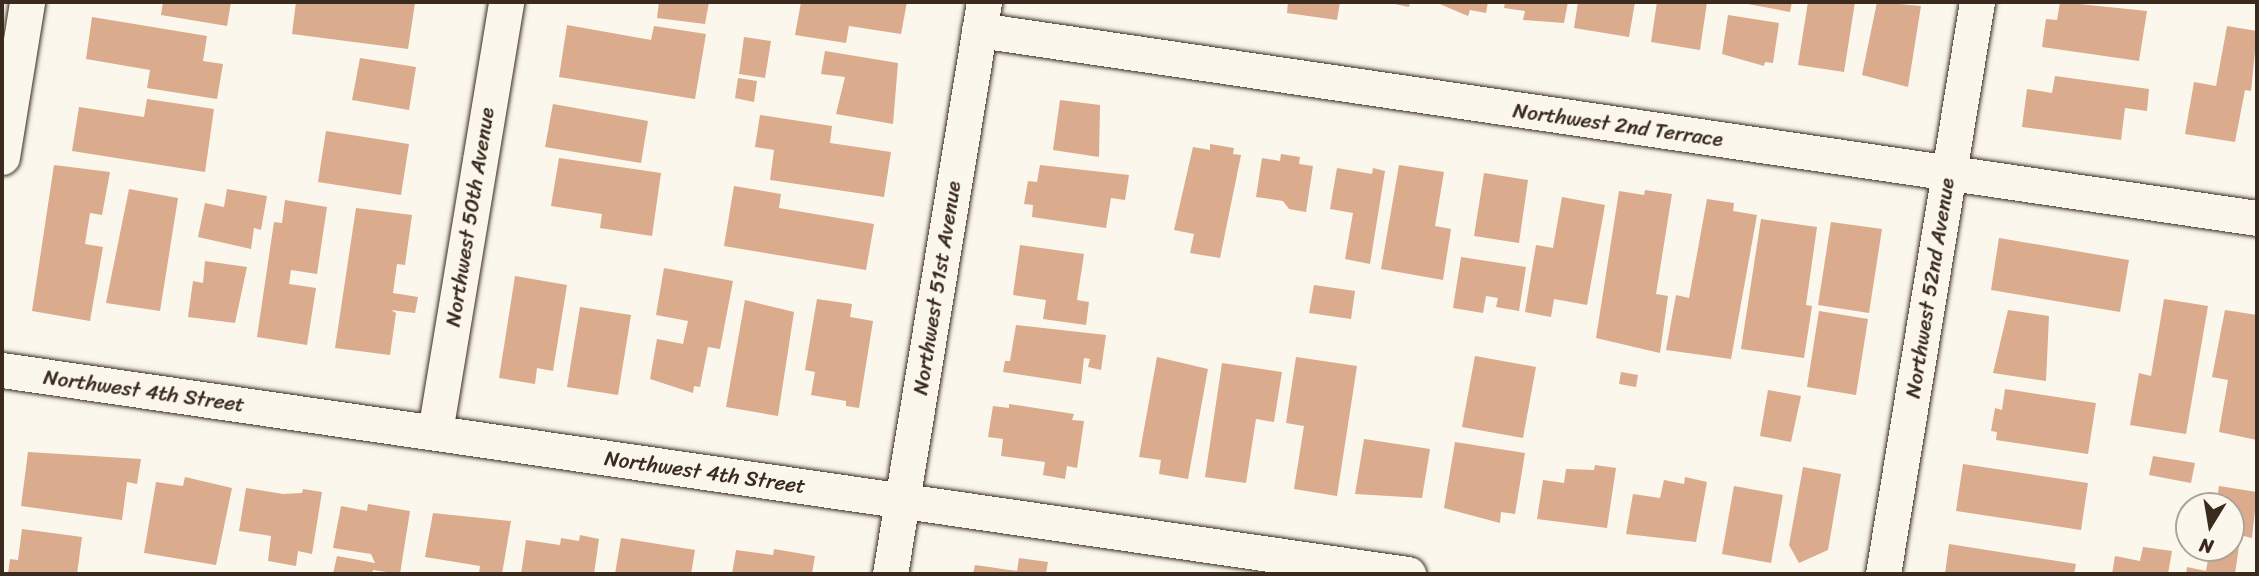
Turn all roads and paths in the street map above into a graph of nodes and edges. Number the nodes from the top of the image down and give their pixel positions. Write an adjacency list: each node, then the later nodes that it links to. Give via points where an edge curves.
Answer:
1 (27, 2): 5 (street)
2 (506, 2): 9 (street, Northwest 50th Avenue)
3 (1976, 2): 6 (street, Northwest 52nd Avenue)
4 (982, 16): 6 (street, Northwest 2nd Terrace); 10 (street, Northwest 51st Avenue)
5 (2, 157)
6 (1949, 173): 7 (street, Northwest 2nd Terrace); 13 (street, Northwest 52nd Avenue)
7 (2257, 218)
8 (2, 370): 9 (street, Northwest 4th Street)
9 (435, 432): 10 (street, Northwest 4th Street)
10 (902, 501): 11 (street, Northwest 51st Avenue); 12 (street, Northwest 4th Street)
11 (890, 574)
12 (1408, 574)
13 (1883, 574)

